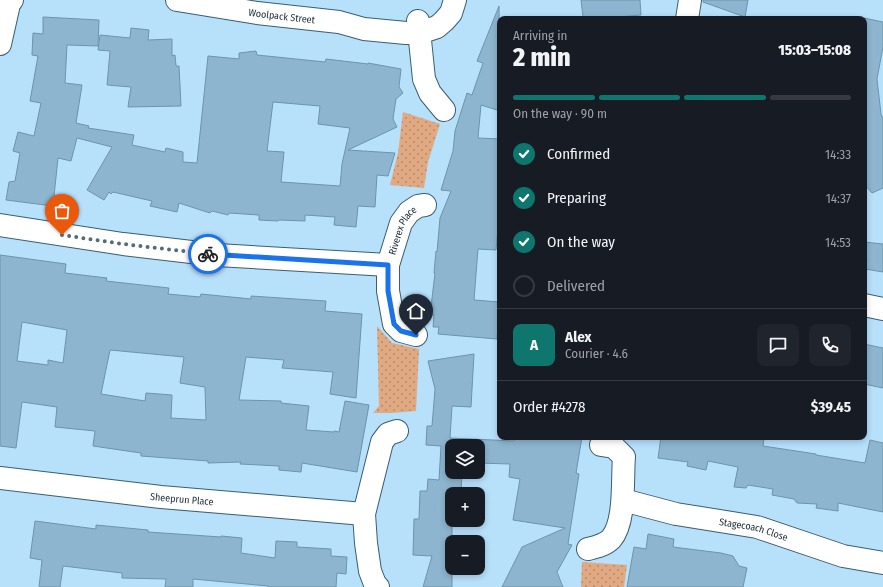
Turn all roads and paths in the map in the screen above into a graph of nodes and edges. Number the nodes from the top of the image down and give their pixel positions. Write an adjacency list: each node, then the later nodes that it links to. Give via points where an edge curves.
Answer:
1 (12, 0): 9 (street)
2 (177, 0): 6 (street, Woolpack Street)
3 (444, 0): 8 (street, Woolpack Street, via 435,15)
4 (455, 0): 8 (street, Woolpack Street, via 451,13 437,27)
5 (690, 0): 7 (street)
6 (215, 3): 8 (street, Woolpack Street, via 271,15 339,22 364,29 406,33)
7 (687, 16)
8 (418, 27): 10 (street, via 424,79 430,93)
9 (0, 44)
10 (444, 110)
11 (425, 205): 13 (street, Riverex Place, via 409,212 401,223)
12 (0, 225): 13 (street, Riverex Place, via 217,255)
13 (388, 265): 16 (street, Riverex Place, via 388,291 394,324 401,331)
14 (867, 306): 15 (street)
15 (883, 309)
16 (416, 335)
17 (397, 431): 22 (street, via 388,434 382,442)
18 (601, 445): 19 (street)
19 (626, 447): 21 (street)
20 (0, 478): 22 (street, Sheeprun Place, via 161,497)
21 (623, 500): 23 (street, via 618,525 611,538 600,546); 24 (street, Stagecoach Close, via 676,514 757,527 843,556)
22 (364, 514): 25 (street, via 370,571)
23 (588, 549)
24 (883, 563)
25 (378, 587)

